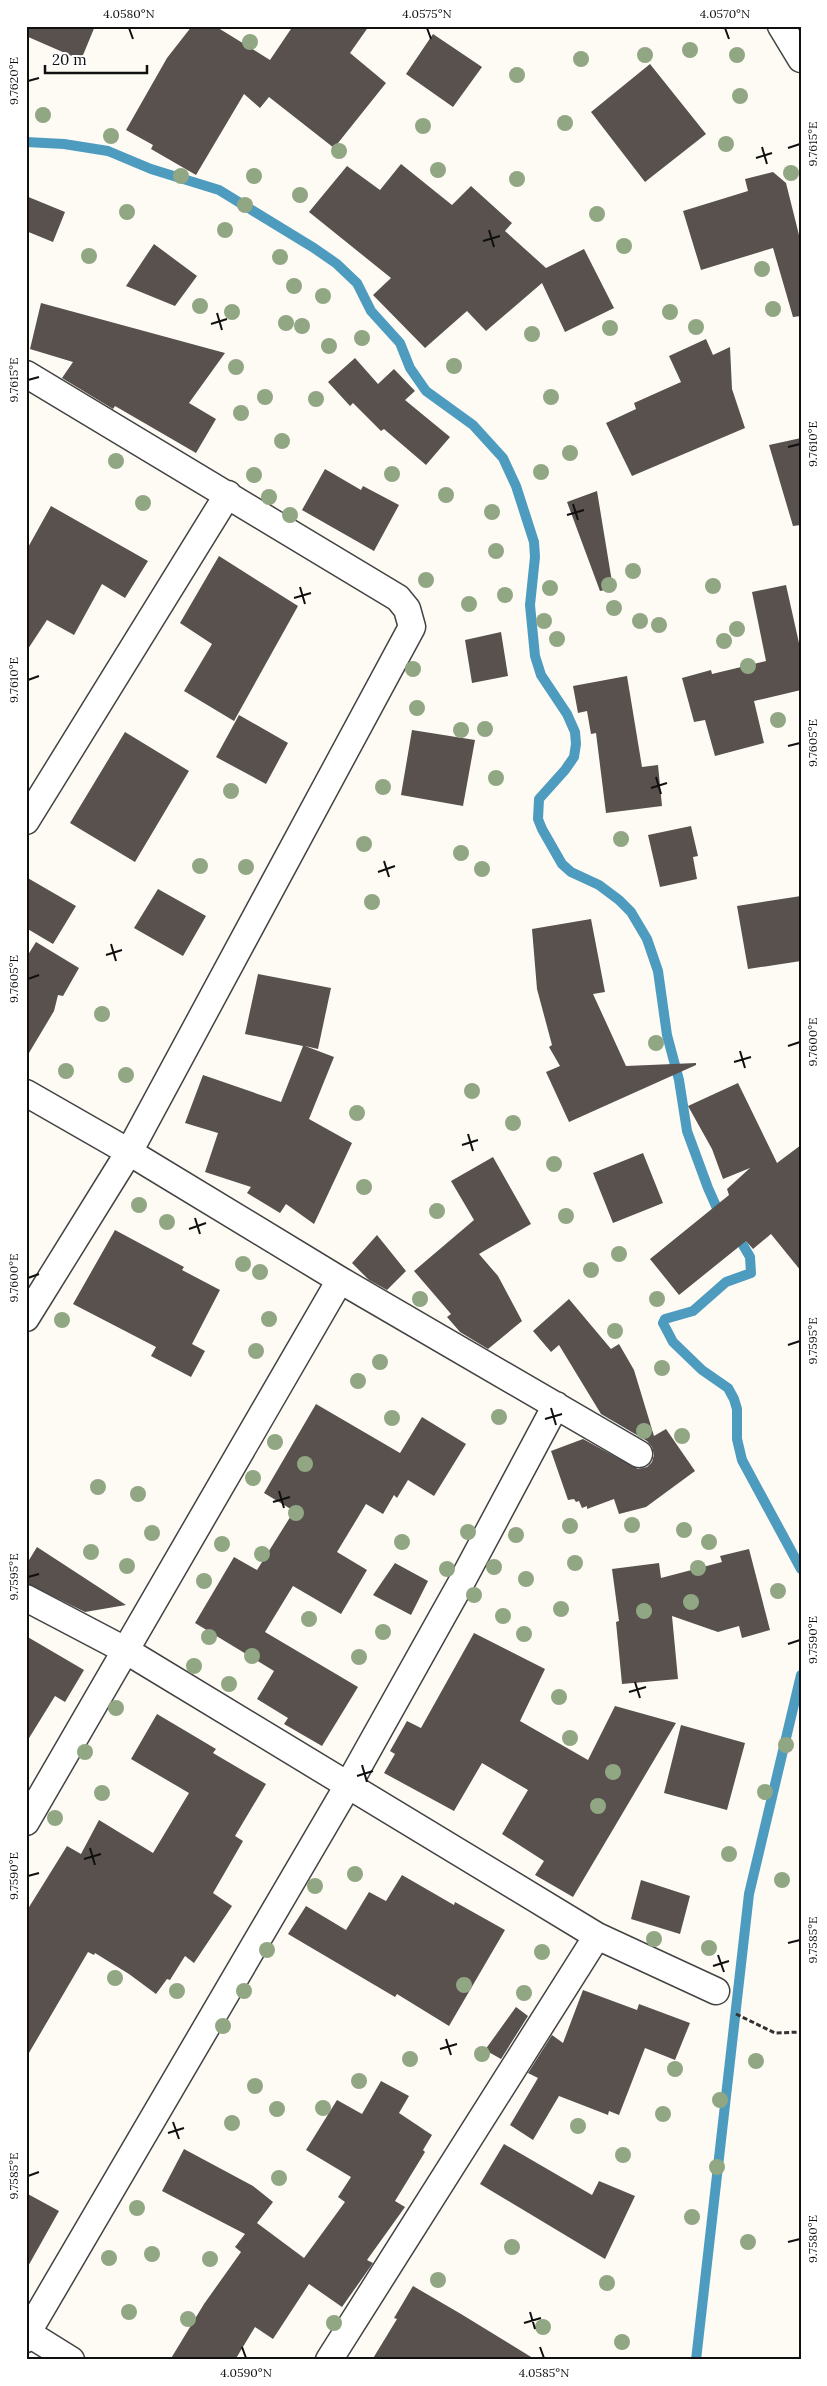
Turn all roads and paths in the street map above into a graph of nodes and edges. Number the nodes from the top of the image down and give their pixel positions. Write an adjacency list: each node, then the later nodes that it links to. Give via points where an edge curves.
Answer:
1 (781, 26): 2 (street)
2 (801, 58)
3 (26, 374): 4 (street)
4 (228, 494): 5 (street); 7 (street, via 398,598 407,609 412,627)
5 (26, 821)
6 (26, 1093): 7 (street)
7 (129, 1152): 8 (street); 9 (street)
8 (340, 1280): 10 (street); 13 (street)
9 (26, 1318)
10 (556, 1405): 11 (street); 14 (street)
11 (639, 1454)
12 (26, 1598): 13 (street)
13 (125, 1650): 14 (street); 15 (street)
14 (347, 1787): 16 (street); 19 (street)
15 (26, 1822)
16 (596, 1936): 17 (street); 21 (street)
17 (716, 1991): 18 (path, via 727,2009 775,2033)
18 (801, 2032)
19 (27, 2334): 20 (street)
20 (70, 2360)
21 (329, 2360)

